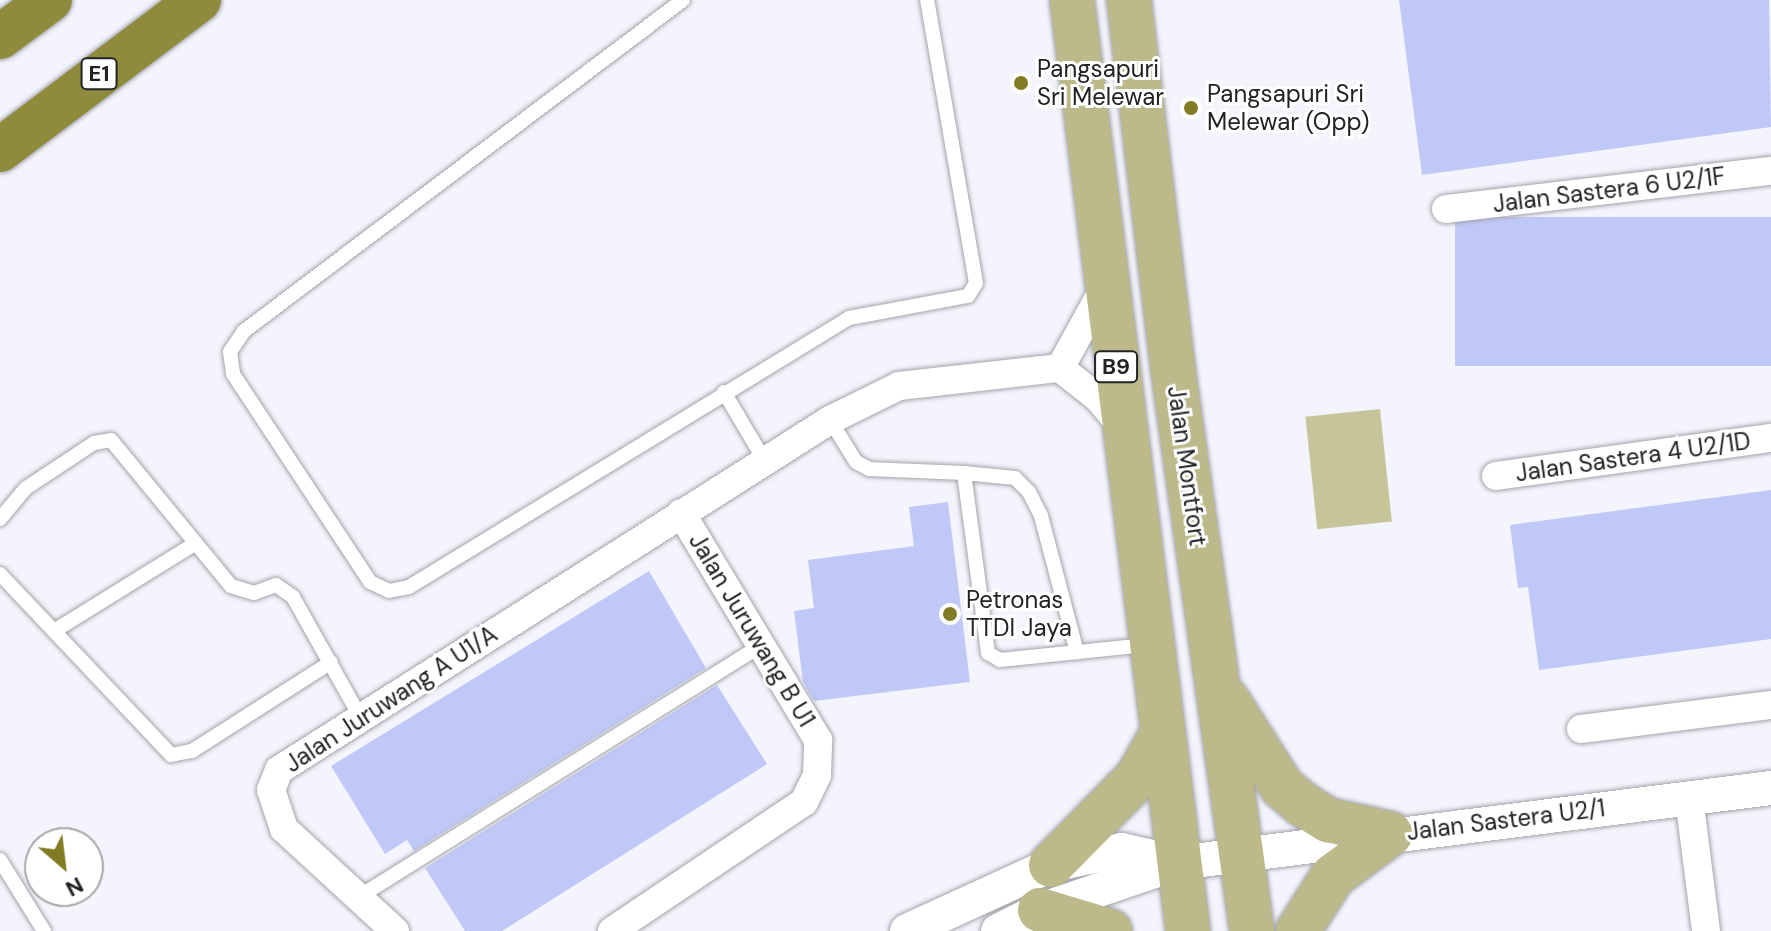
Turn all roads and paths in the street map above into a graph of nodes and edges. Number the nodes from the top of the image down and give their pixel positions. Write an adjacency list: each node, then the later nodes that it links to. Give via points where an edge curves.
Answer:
1 (50, 0): 7 (highway)
2 (199, 0): 8 (highway, E1)
3 (683, 0): 13 (lane, via 244,331 230,352 233,374 370,582 389,591 409,587)
4 (927, 0): 13 (lane, via 976,283 968,296 849,318)
5 (1072, 0): 11 (main road, B9)
6 (1129, 0): 29 (main road, Jalan Montfort / B9, via 1173,369)
7 (0, 37)
8 (0, 150)
9 (1771, 171): 10 (street, Jalan Sastera 6 U2/1F)
10 (1446, 209)
11 (1106, 284): 12 (street); 15 (main road, B9)
12 (1060, 368): 14 (street, Jalan Juruwang A U1/A, via 899,386); 15 (street, via 1098,398)
13 (724, 392): 17 (lane)
14 (830, 420): 17 (street, Jalan Juruwang A U1/A); 18 (lane, via 856,462 869,469)
15 (1123, 428): 25 (main road, B9)
16 (1771, 438): 19 (street, Jalan Sastera 4 U2/1D)
17 (764, 460): 20 (street, Jalan Juruwang A U1/A)
18 (964, 473): 27 (lane, via 1015,478 1029,492 1041,516); 27 (lane, via 988,653 1000,660)
19 (1496, 476)
20 (681, 513): 26 (street, Jalan Juruwang B U1); 31 (street, Jalan Juruwang A U1/A)
21 (0, 519): 22 (lane, via 26,488 94,443 111,440)
22 (196, 543): 24 (lane); 28 (lane, via 231,586 254,593 276,585 293,597)
23 (0, 574): 24 (lane)
24 (54, 631): 28 (lane, via 171,755 192,751)
25 (1150, 645): 27 (lane); 33 (main road, B9)
26 (761, 646): 41 (lane); 45 (street, Jalan Juruwang B U1, via 818,740 817,775 804,802)
27 (1077, 652)
28 (331, 662): 31 (lane)
29 (1219, 688): 36 (main road, via 1282,787 1328,820); 37 (main road, Jalan Montfort / B9)
30 (1771, 705): 32 (street)
31 (361, 718): 41 (street, Jalan Juruwang A U1/A, via 279,770 271,790 284,829)
32 (1581, 729)
33 (1162, 734): 39 (main road, B9); 40 (main road, via 1137,778)
34 (1771, 788): 35 (street, Jalan Sastera U2/1)
35 (1689, 798): 36 (street, Jalan Sastera U2/1); 52 (street)
36 (1390, 834): 37 (street, Jalan Sastera U2/1); 51 (main road, via 1333,876)
37 (1241, 852): 39 (street, Jalan Sastera U2/1); 50 (main road, Jalan Montfort / B9)
38 (0, 860): 43 (lane)
39 (1178, 863): 40 (street, via 1122,850); 42 (street); 49 (main road, B9)
40 (1051, 865): 46 (street)
41 (357, 898): 44 (street, Jalan Juruwang A U1/A)
42 (1040, 910): 47 (street); 48 (main road)
43 (44, 931)
44 (395, 931)
45 (612, 931)
46 (907, 931)
47 (998, 931)
48 (1110, 931)
49 (1188, 931)
50 (1252, 931)
51 (1298, 931)
52 (1706, 931)

